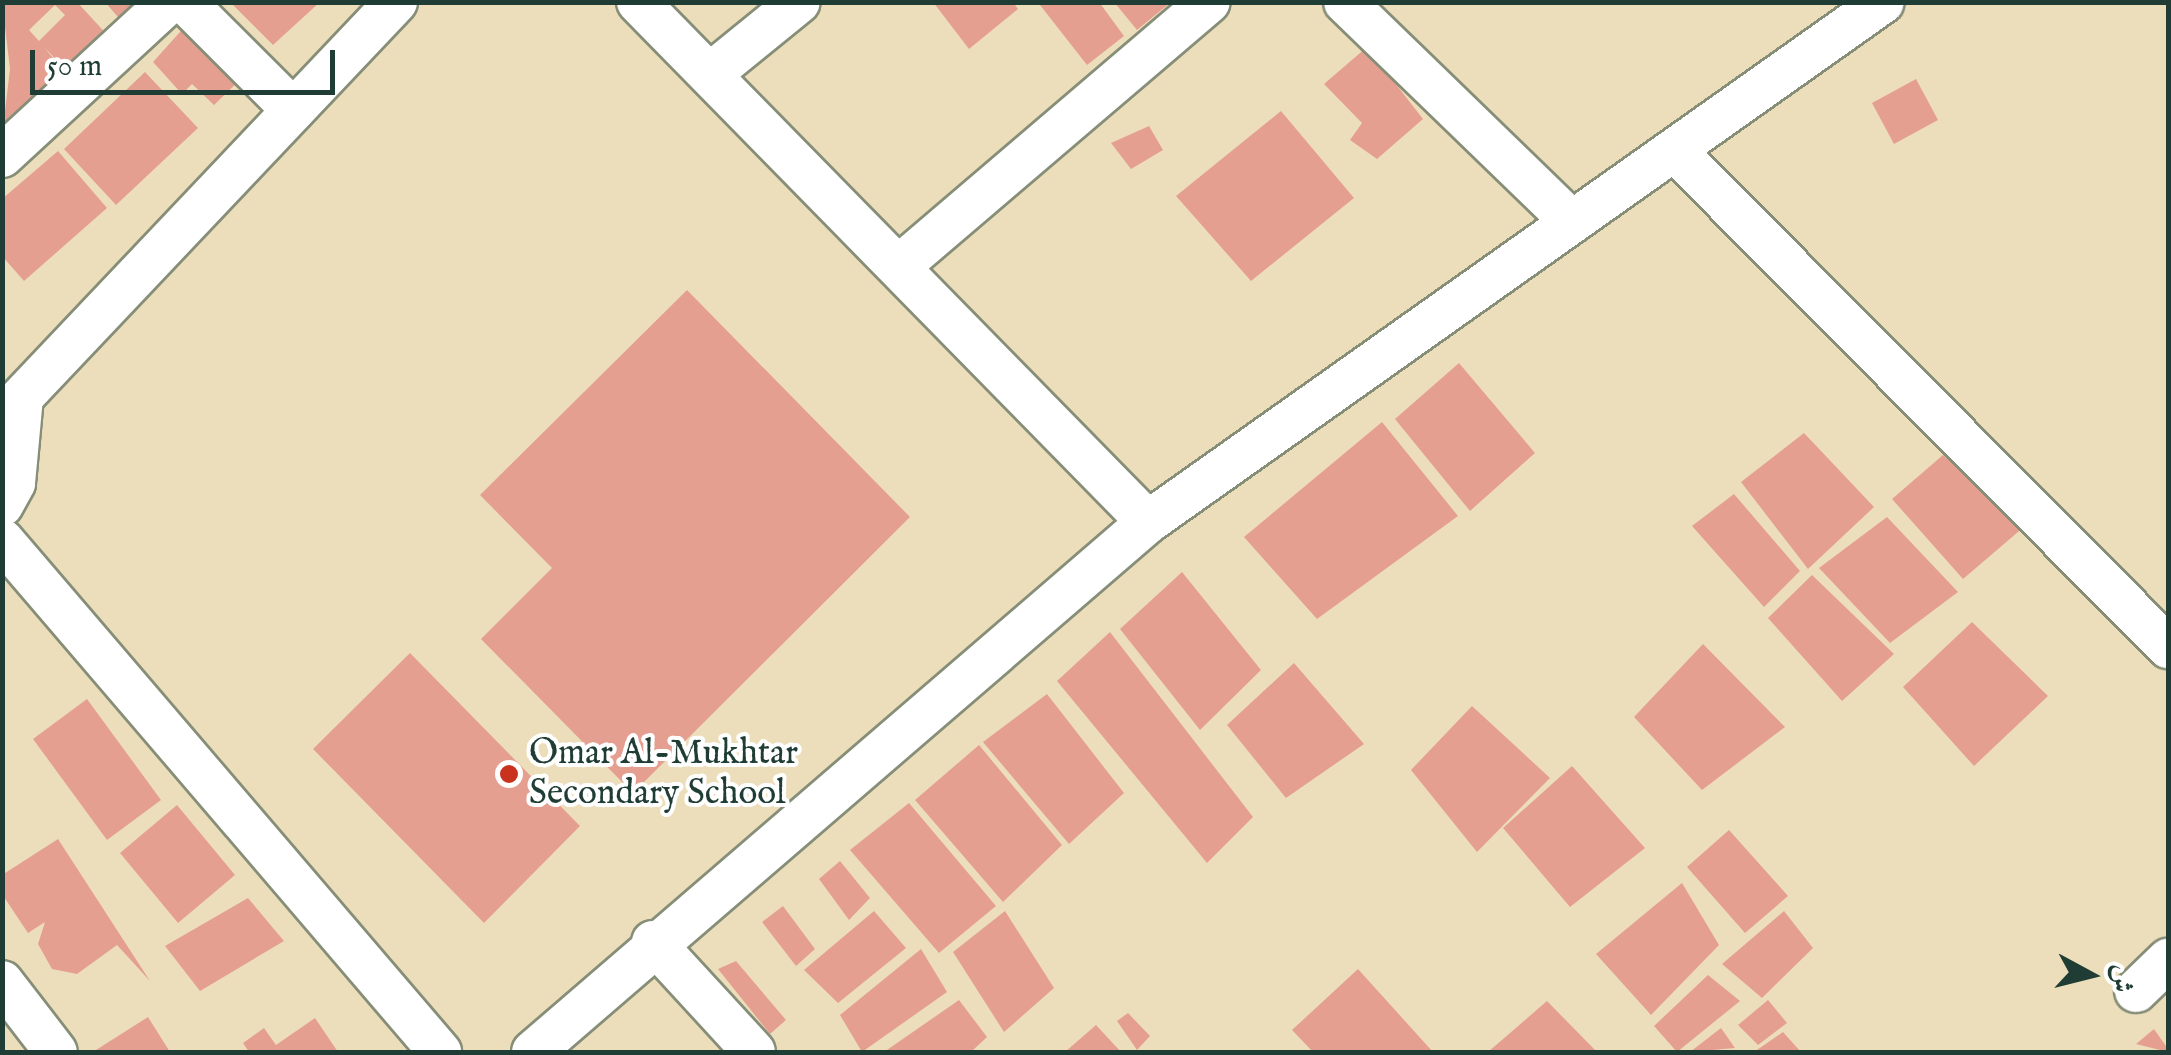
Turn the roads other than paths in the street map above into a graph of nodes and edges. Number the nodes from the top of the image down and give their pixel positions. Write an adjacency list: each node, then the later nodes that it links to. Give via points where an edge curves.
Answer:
1 (169, 2): 12 (street)
2 (185, 2): 10 (street)
3 (396, 2): 10 (street)
4 (638, 2): 9 (street)
5 (800, 2): 9 (street)
6 (1209, 2): 14 (street)
7 (1344, 2): 13 (street)
8 (1883, 2): 11 (street)
9 (714, 71): 14 (street)
10 (293, 110): 15 (street)
11 (1677, 153): 13 (street); 19 (street)
12 (2, 156)
13 (1572, 222): 17 (street)
14 (903, 263): 17 (street)
15 (12, 407): 16 (street, via 14,482)
16 (2, 506)
17 (1148, 522): 20 (street)
18 (2, 540): 25 (street)
19 (2168, 647)
20 (653, 942): 26 (street); 27 (street)
21 (2168, 960): 23 (street)
22 (2, 982): 24 (street)
23 (2136, 991)
24 (56, 1052)
25 (440, 1052)
26 (533, 1052)
27 (754, 1052)

